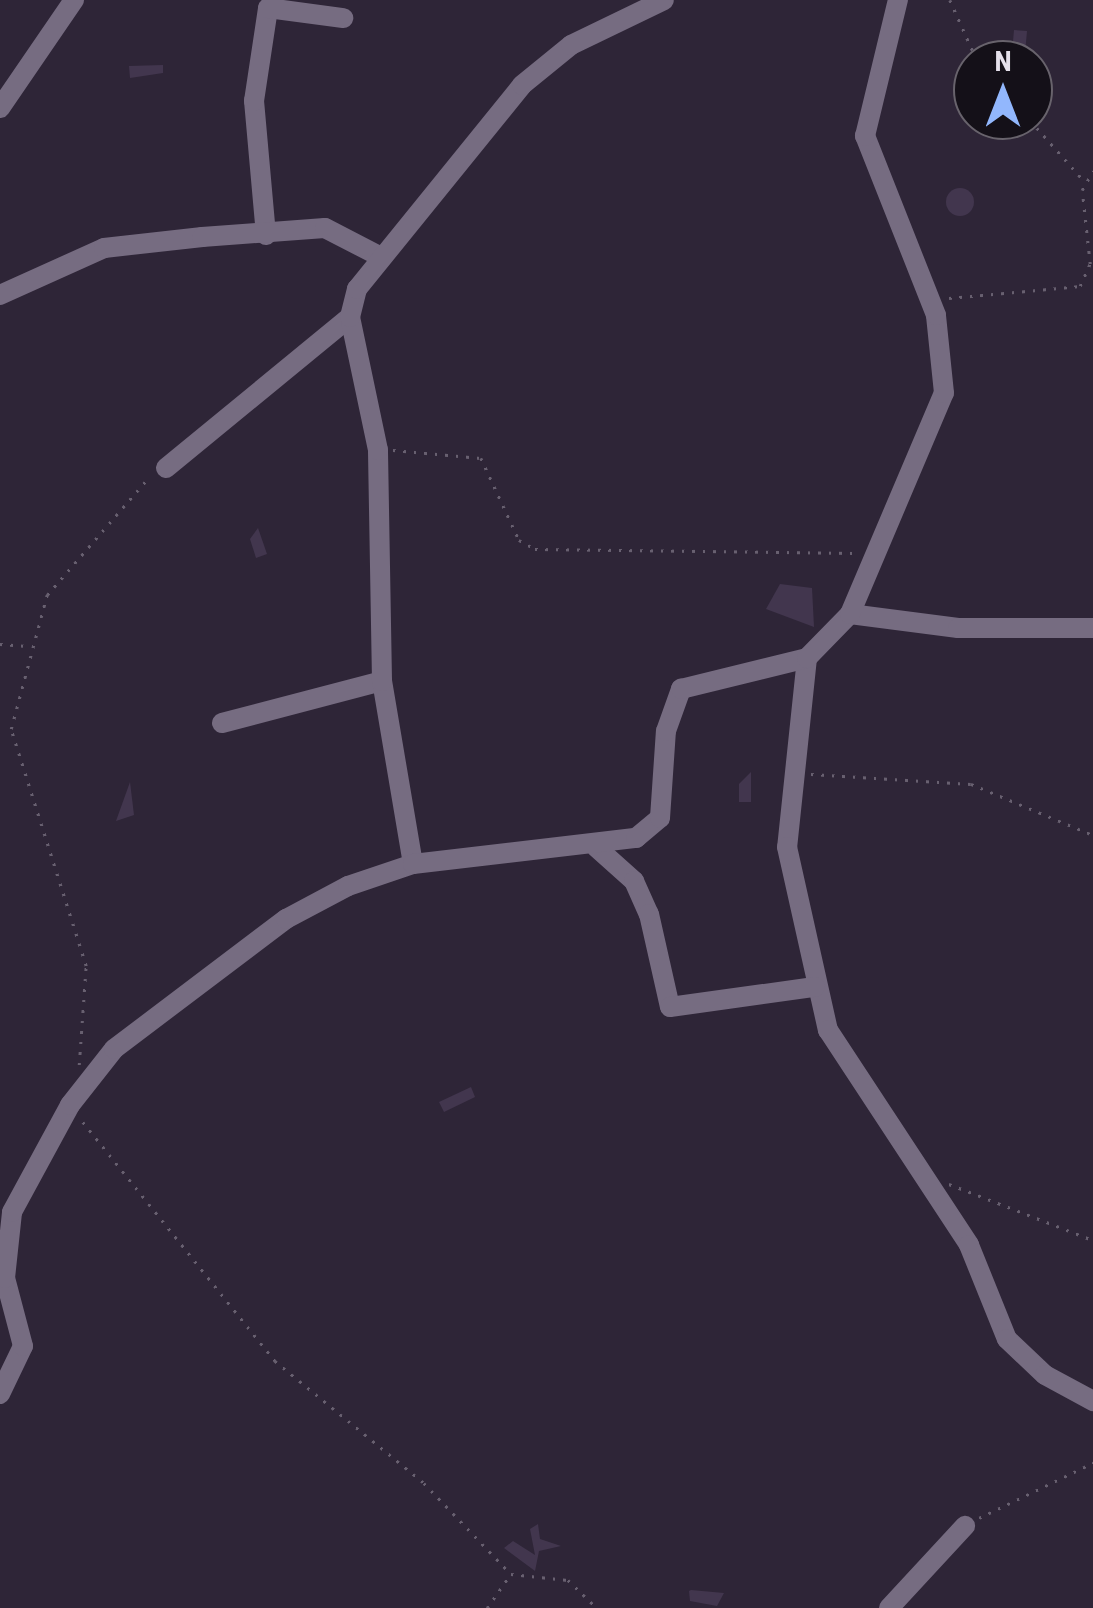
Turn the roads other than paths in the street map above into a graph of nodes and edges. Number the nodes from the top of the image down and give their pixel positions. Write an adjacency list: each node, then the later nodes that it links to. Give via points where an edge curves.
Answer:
1 (74, 0): 6 (street)
2 (664, 0): 8 (street, via 571,45 522,85)
3 (898, 0): 12 (street, via 865,136 936,315 944,393)
4 (272, 1): 5 (street); 7 (street, via 254,101)
5 (343, 18)
6 (0, 108)
7 (266, 235): 8 (street, via 324,228); 9 (street, via 104,248)
8 (381, 257): 10 (street)
9 (0, 295)
10 (350, 318): 11 (street); 15 (street, via 378,450)
11 (166, 468)
12 (850, 614): 13 (street, via 958,628); 14 (street)
13 (1093, 628)
14 (807, 658): 17 (street, via 681,689 666,731 660,818 636,838); 19 (street, via 787,847)
15 (382, 681): 16 (street); 18 (street)
16 (222, 724)
17 (596, 848): 18 (street); 19 (street, via 642,897 670,1007)
18 (413, 864): 20 (street, via 286,919 151,1017 73,1100)
19 (815, 986): 23 (street, via 828,1030 969,1245 1014,1348)
20 (4, 1228): 21 (street)
21 (2, 1277): 22 (street, via 22,1346)
22 (0, 1394)
23 (1093, 1401)
24 (964, 1526): 25 (street)
25 (889, 1608)

